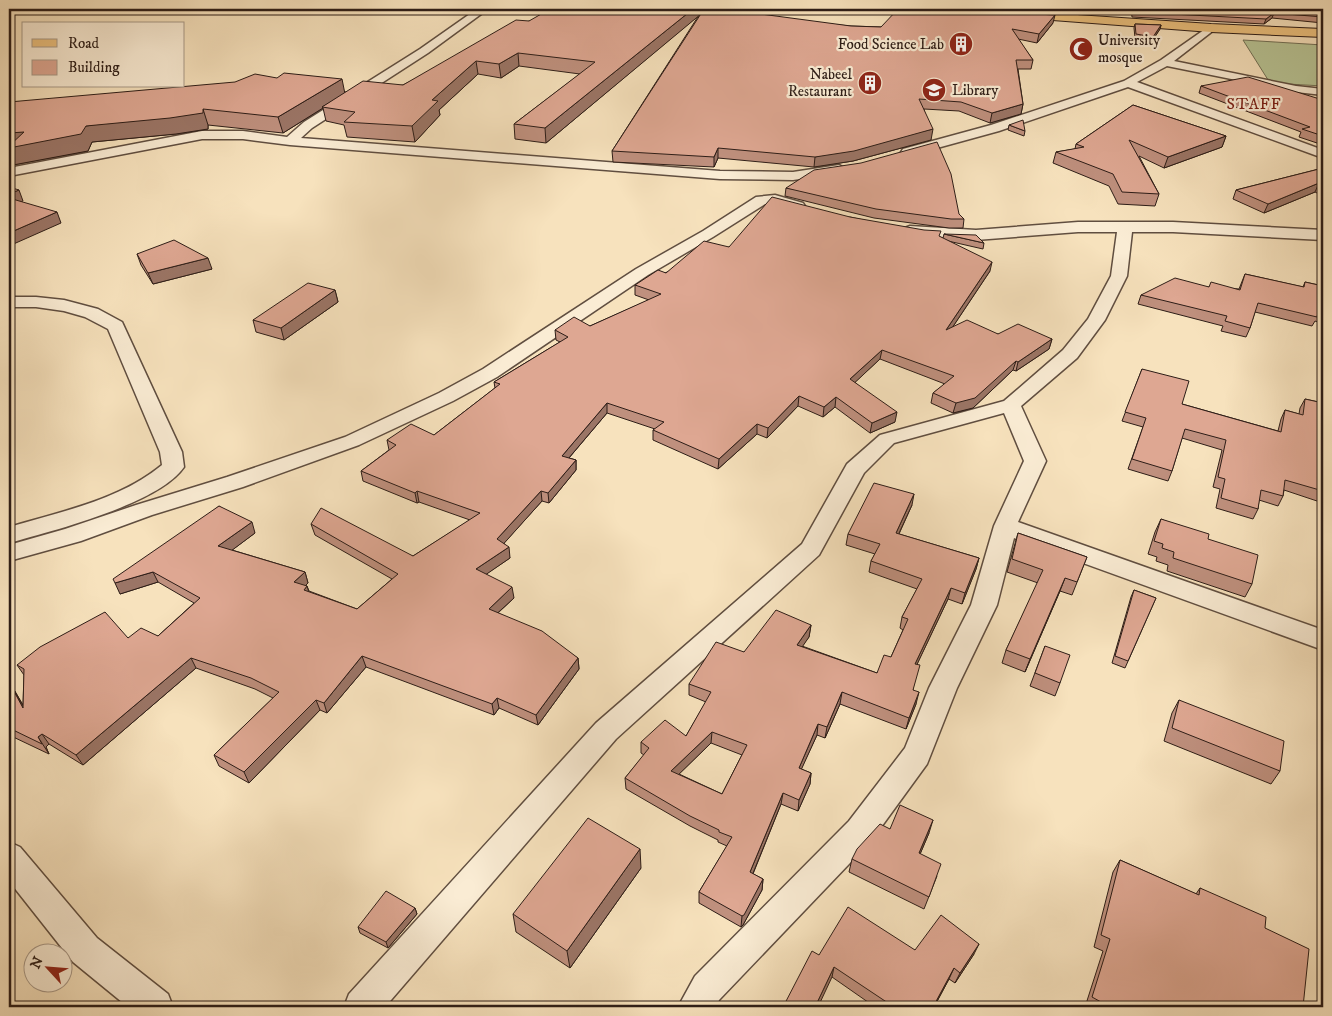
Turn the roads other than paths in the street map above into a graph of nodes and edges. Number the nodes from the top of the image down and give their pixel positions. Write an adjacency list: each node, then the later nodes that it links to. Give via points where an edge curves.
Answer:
1 (483, 9): 12 (street, via 308,125)
2 (893, 9): 4 (main road)
3 (1081, 9): 6 (street)
4 (945, 11)
5 (1003, 14): 6 (main road)
6 (1071, 17): 7 (main road)
7 (1211, 28): 8 (main road); 9 (street)
8 (1323, 33)
9 (1165, 62): 10 (street); 11 (street)
10 (1128, 83): 13 (street); 14 (street, via 995,128)
11 (1323, 92)
12 (290, 141): 15 (street, via 720,175 793,176); 16 (street, via 242,135 202,135)
13 (1323, 154)
14 (892, 156)
15 (854, 167)
16 (9, 172)
17 (811, 210): 25 (street, via 775,199 761,200 642,272 490,373 352,441 276,469)
18 (1125, 227): 19 (street, via 1078,227 976,235); 20 (street); 22 (street, via 1119,276 1096,320 1070,354)
19 (895, 229)
20 (1323, 235)
21 (9, 302): 24 (street, via 63,305 98,316 116,326 171,452 173,467 140,489)
22 (1011, 405): 23 (street, via 1036,461); 29 (street, via 888,440 855,469 811,549 606,731)
23 (1005, 526): 26 (street); 30 (street, via 984,605 943,688 917,755 860,831 707,988)
24 (9, 535)
25 (9, 554)
26 (1323, 640)
27 (9, 857): 28 (street, via 85,950)
28 (155, 1007)
29 (362, 1007)
30 (696, 1007)

